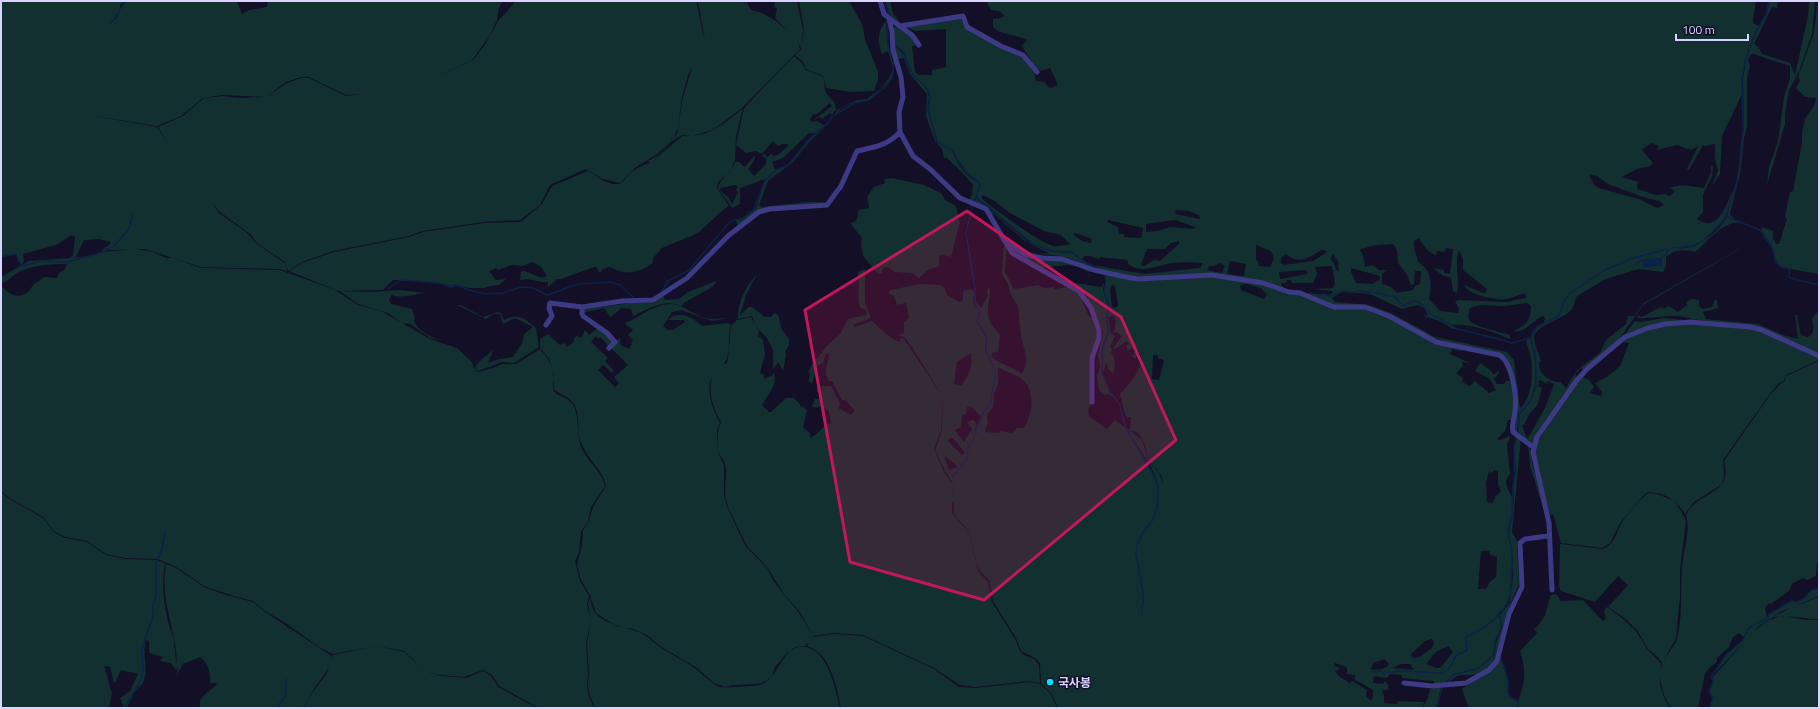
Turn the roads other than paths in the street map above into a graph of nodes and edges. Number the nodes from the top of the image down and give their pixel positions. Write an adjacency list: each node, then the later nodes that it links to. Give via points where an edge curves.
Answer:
1 (880, 1): 2 (street, via 884,14)
2 (889, 18): 3 (street); 6 (street, via 893,50 904,97 898,122)
3 (900, 26): 4 (street); 5 (street, via 963,16 967,27 1023,55)
4 (919, 44)
5 (1037, 72)
6 (900, 132): 7 (street, via 913,156 960,198 986,209); 8 (street, via 891,141 880,146 857,151 840,186 826,205 760,212 728,236 687,278 653,300 622,301)
7 (1003, 239): 12 (street, via 1012,253 1079,291 1091,308 1100,334 1092,358); 13 (street, via 1027,255 1062,258 1094,270 1126,277 1138,279 1212,275 1263,283 1300,293 1334,307 1365,307 1389,316 1436,342 1499,355 1507,364 1511,375 1516,406 1513,432)
8 (582, 307): 9 (street, via 550,302 552,316); 10 (street, via 583,316 615,342)
9 (546, 325)
10 (609, 348)
11 (1819, 356): 13 (street, via 1750,327 1690,322 1648,328 1625,337 1587,369 1537,437)
12 (1092, 402)
13 (1533, 447): 14 (street, via 1547,511)
14 (1548, 536): 15 (street); 16 (street, via 1526,539 1520,543 1522,588 1509,614 1500,654 1493,666 1460,685)
15 (1552, 590)
16 (1404, 683)

